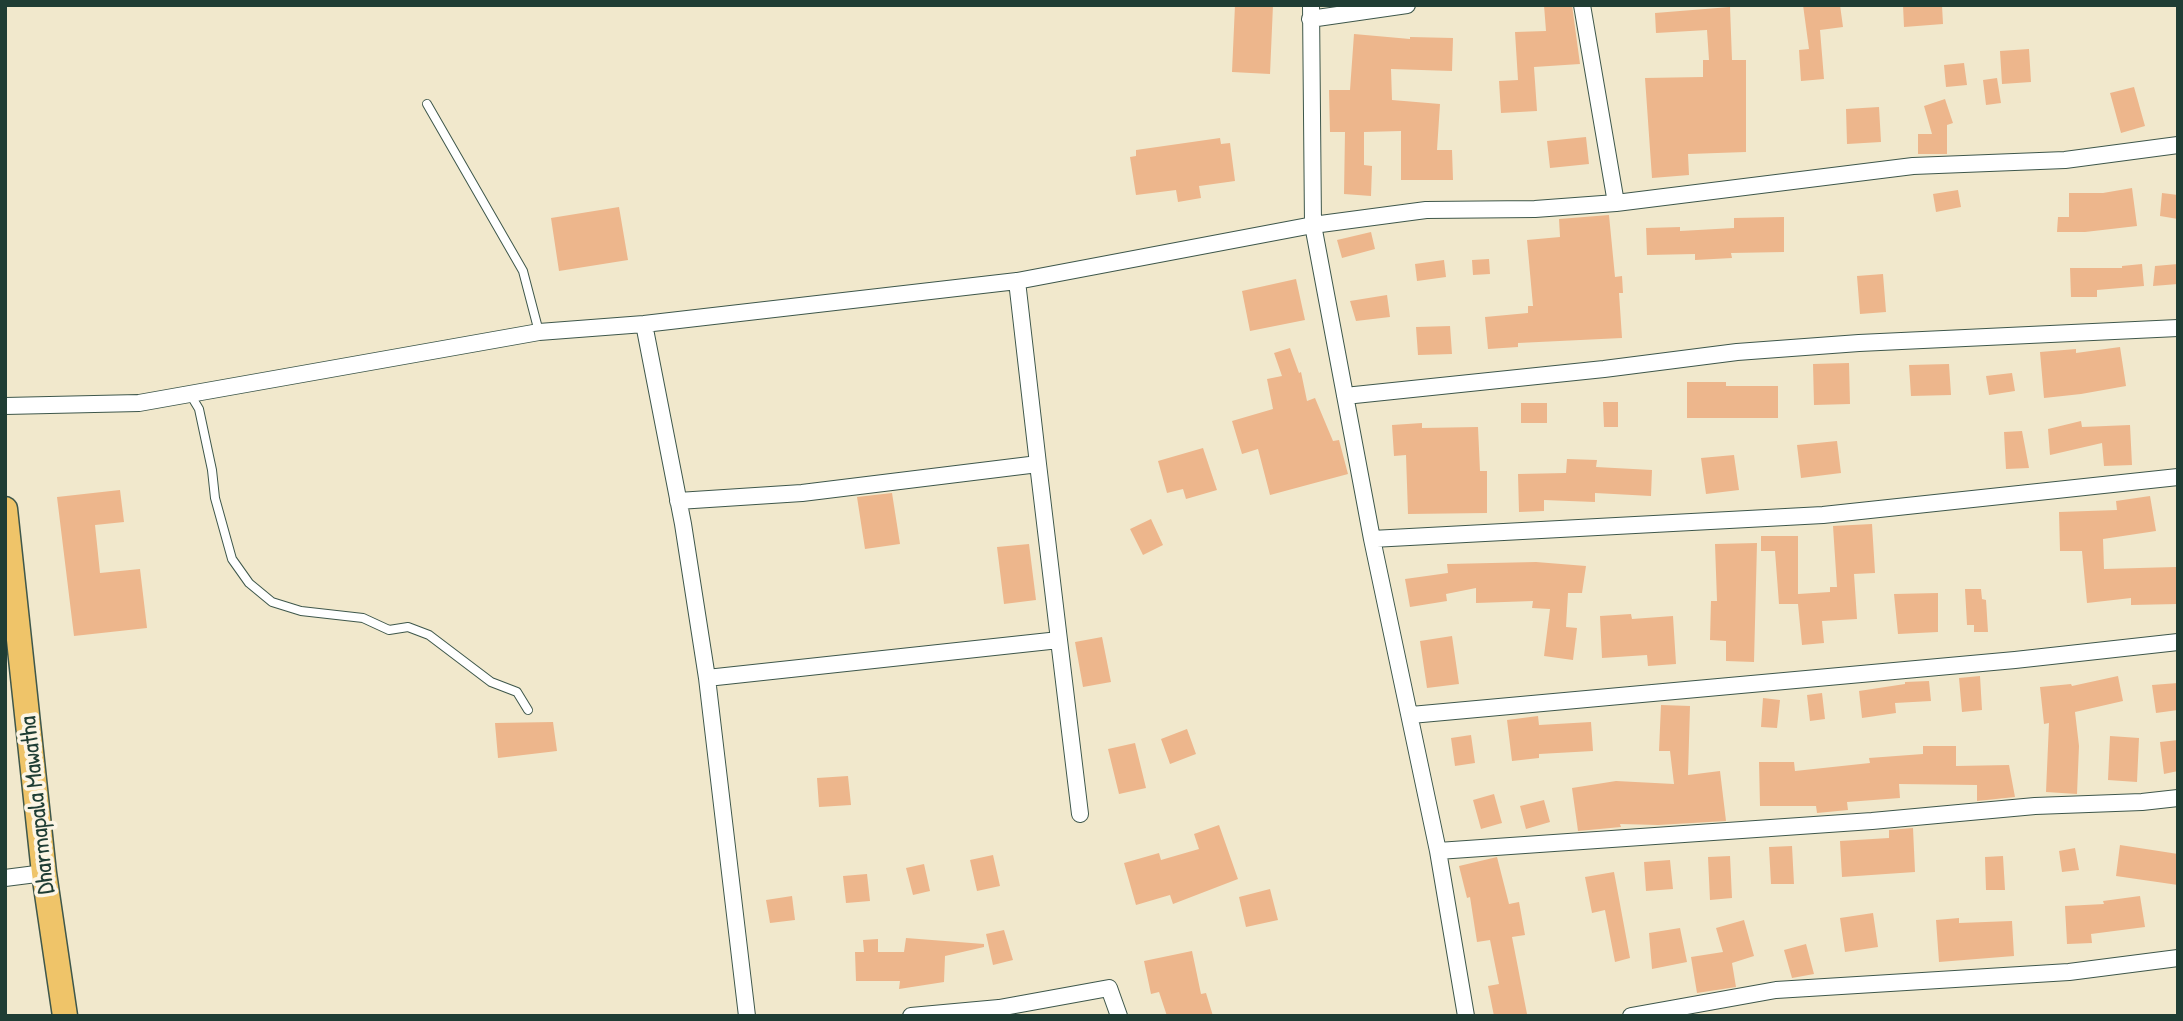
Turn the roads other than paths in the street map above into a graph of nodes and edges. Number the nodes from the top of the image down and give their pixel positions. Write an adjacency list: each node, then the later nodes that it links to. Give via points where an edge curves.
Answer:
1 (1407, 5): 3 (street)
2 (1582, 5): 6 (street)
3 (1310, 12): 7 (street)
4 (427, 104): 11 (lane, via 523,271)
5 (2178, 145): 6 (street, via 2065,160 1913,166)
6 (1616, 203): 7 (street, via 1426,210)
7 (1313, 225): 8 (street); 13 (street)
8 (1017, 281): 9 (street); 15 (street)
9 (644, 324): 11 (street); 17 (street)
10 (2178, 328): 13 (street, via 1859,342)
11 (539, 332): 12 (street)
12 (190, 394): 14 (street, via 139,403); 23 (lane, via 199,409 232,559 248,583 272,602 301,611 363,618 389,630 408,627 429,635 491,682 517,692)
13 (1345, 396): 19 (street)
14 (5, 406)
15 (1038, 464): 17 (street, via 802,493); 20 (street)
16 (2178, 477): 19 (street, via 1823,515)
17 (678, 501): 22 (street)
18 (5, 509): 28 (main road, Dharmapala Mawatha)
19 (1372, 539): 24 (street)
20 (1059, 639): 22 (street); 26 (street)
21 (2178, 642): 24 (street)
22 (707, 678): 32 (street)
23 (528, 710)
24 (1411, 715): 27 (street)
25 (2178, 798): 27 (street)
26 (1080, 814)
27 (1438, 851): 35 (street)
28 (44, 873): 29 (street); 31 (main road, Dharmapala Mawatha)
29 (5, 878)
30 (2178, 958): 36 (street, via 2069,972 1776,990)
31 (65, 1016)
32 (747, 1016)
33 (911, 1016): 34 (street, via 999,1008 1109,988)
34 (1119, 1016)
35 (1466, 1016)
36 (1631, 1016)

